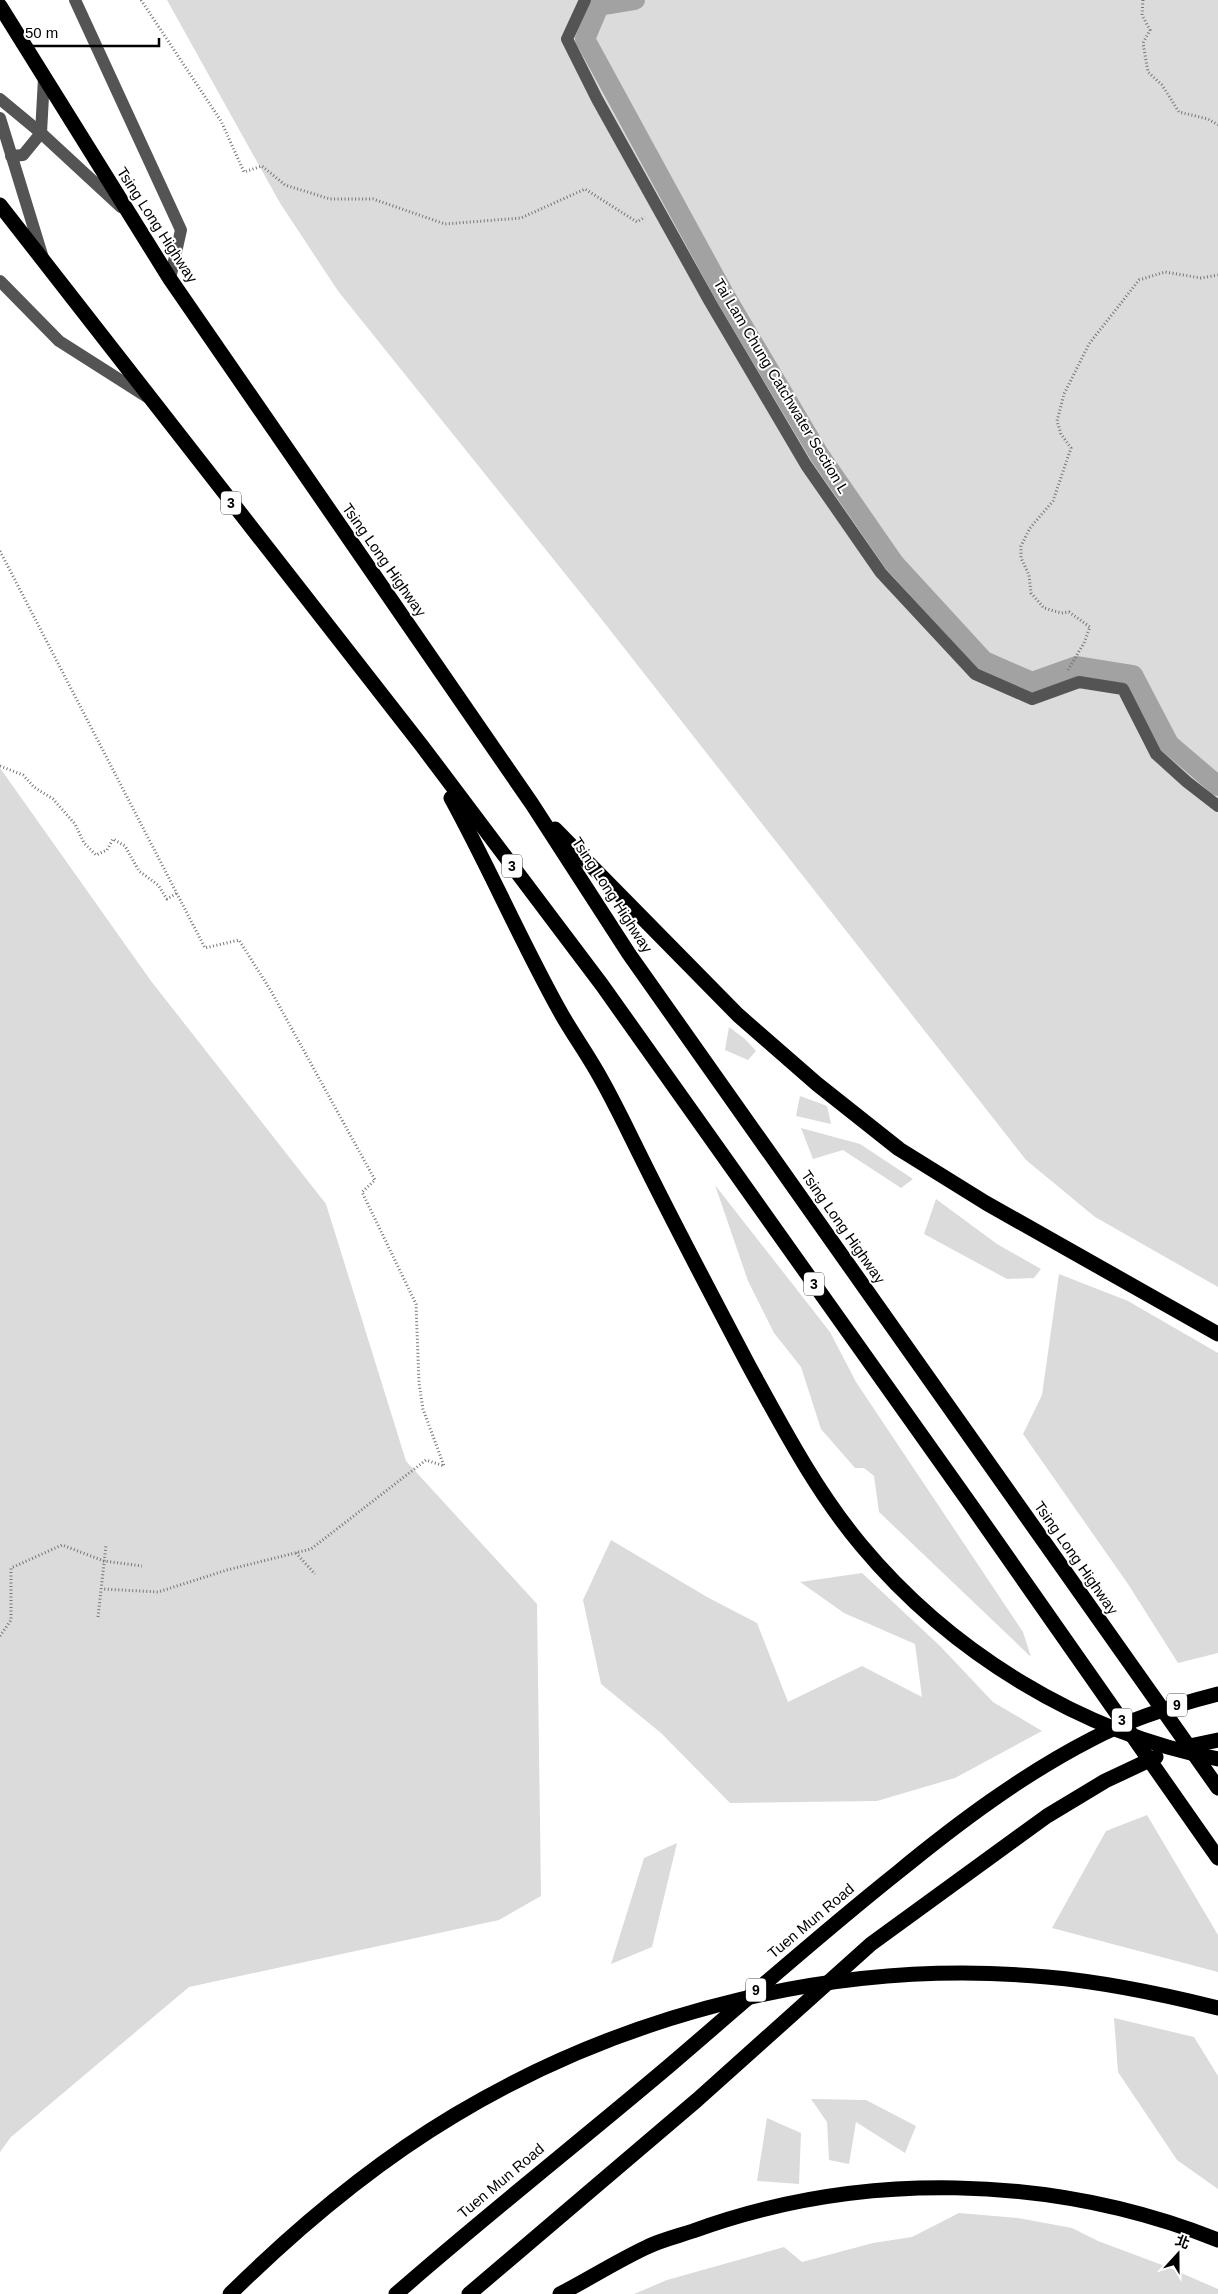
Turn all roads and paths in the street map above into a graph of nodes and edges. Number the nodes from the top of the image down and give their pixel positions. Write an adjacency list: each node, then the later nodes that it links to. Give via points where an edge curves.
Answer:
1 (76, 0): 17 (lane, via 180,230)
2 (141, 0): 13 (path, via 221,121 244,172 262,166 285,185 330,199 373,199 445,224 520,218 585,189 637,222)
3 (585, 0): 13 (lane, Tai Lam Chung Catchwater Section L, via 567,39)
4 (1144, 0): 9 (path, via 1142,15 1150,30 1143,42 1148,72 1162,85 1179,112 1208,118)
5 (0, 6): 6 (highway, Tsing Long Highway)
6 (44, 78): 10 (lane); 14 (highway, Tsing Long Highway)
7 (0, 99): 10 (lane)
8 (0, 118): 11 (lane)
9 (1218, 125)
10 (41, 133): 11 (lane, via 23,155); 14 (lane)
11 (12, 156): 15 (lane)
12 (0, 205): 15 (highway, 3)
13 (658, 208): 25 (lane, Tai Lam Chung Catchwater Section L, via 806,465 881,573 975,674 1032,699 1079,682 1123,689 1156,754)
14 (127, 213): 17 (highway, Tsing Long Highway)
15 (43, 258): 19 (highway, 3)
16 (1218, 275): 21 (path, via 1201,278 1165,272 1139,280 1089,344 1064,394 1057,421 1071,448 1053,501 1030,528 1021,546 1021,558 1029,575 1031,593 1044,608 1069,612 1090,627)
17 (170, 280): 24 (highway, Tsing Long Highway)
18 (0, 282): 19 (lane, via 59,341)
19 (149, 398): 22 (highway, 3)
20 (0, 551): 26 (path)
21 (1072, 661)
22 (422, 746): 38 (highway, via 790,1442 825,1498 862,1546 905,1591 982,1657 1057,1701 1123,1732 1185,1753); 40 (highway, 3, via 602,985)
23 (0, 766): 26 (path, via 23,774 34,787 53,799 96,855 107,850 114,839 125,846 139,872 158,885 167,899)
24 (532, 804): 27 (highway, via 738,1015 899,1149 986,1203); 39 (highway, Tsing Long Highway, via 629,954)
25 (1218, 806)
26 (177, 894): 29 (path, via 205,948 239,940 271,991 375,1180 362,1192 416,1304 423,1409 444,1466 426,1460 311,1549)
27 (1218, 1334)
28 (106, 1544): 30 (path)
29 (296, 1553): 32 (path); 33 (path, via 158,1592)
30 (104, 1561): 31 (path); 33 (path); 35 (path, via 62,1545 11,1568 11,1620)
31 (142, 1566)
32 (315, 1574)
33 (102, 1589): 34 (path)
34 (98, 1617)
35 (0, 1636)
36 (1218, 1694): 44 (highway, Tuen Mun Road / 9, via 1137,1718 1023,1778 941,1838 820,1935)
37 (1218, 1740): 45 (highway, via 1162,1754 1105,1781 1047,1816 871,1944 697,2100)
38 (1218, 1759)
39 (1218, 1788)
40 (1218, 1858)
41 (1218, 2008): 43 (highway, via 1143,1990 1046,1977 996,1974 895,1976 794,1989 660,2022 516,2081 424,2134 334,2200)
42 (1218, 2240): 46 (highway, via 1152,2217 1033,2193 969,2188 874,2191 787,2203 712,2223 647,2247)
43 (230, 2294)
44 (396, 2294)
45 (469, 2294)
46 (560, 2294)

